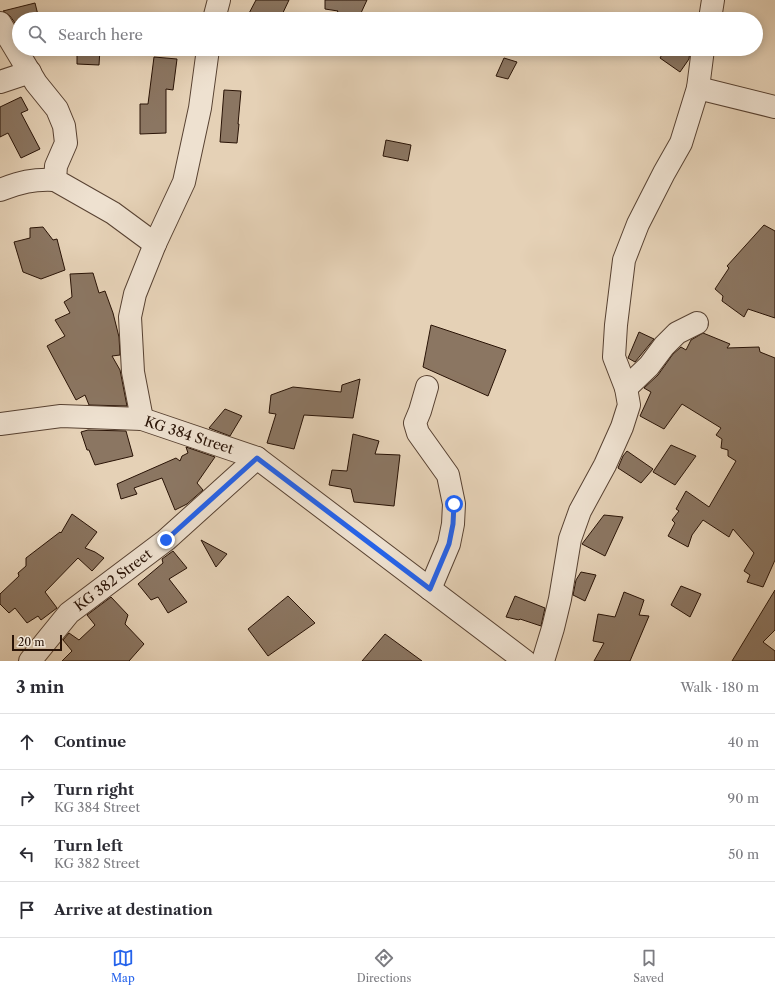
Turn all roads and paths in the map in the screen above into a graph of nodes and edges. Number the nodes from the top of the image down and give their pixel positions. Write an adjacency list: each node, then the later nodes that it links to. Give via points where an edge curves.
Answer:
1 (219, 0): 3 (street)
2 (713, 0): 4 (street)
3 (216, 12)
4 (711, 12)
5 (0, 23): 6 (street)
6 (12, 43)
7 (20, 56): 10 (street)
8 (207, 56): 16 (street, via 200,108 184,182)
9 (703, 56): 12 (street)
10 (30, 72): 11 (street); 14 (street, via 56,109 64,126 66,143 56,166)
11 (0, 82)
12 (698, 88): 13 (street); 19 (street, via 681,143 638,224 624,260 614,357)
13 (775, 107)
14 (55, 180): 15 (street, via 36,179); 16 (street, via 113,213)
15 (0, 190)
16 (155, 244): 20 (street, via 135,294 130,317 133,372)
17 (697, 323): 19 (street, via 677,333)
18 (427, 387): 23 (street, via 414,423 418,433 448,475 454,504 449,544)
19 (626, 388): 26 (street, via 629,405 622,427 580,510 570,539 560,598)
20 (142, 419): 21 (street, KG 384 Street, via 61,416); 22 (street, KG 384 Street)
21 (0, 424)
22 (257, 458): 23 (street, KG 384 Street); 24 (street, KG 382 Street, via 166,540 69,613)
23 (430, 589): 25 (street, KG 384 Street)
24 (30, 661)
25 (525, 661)
26 (542, 661)

